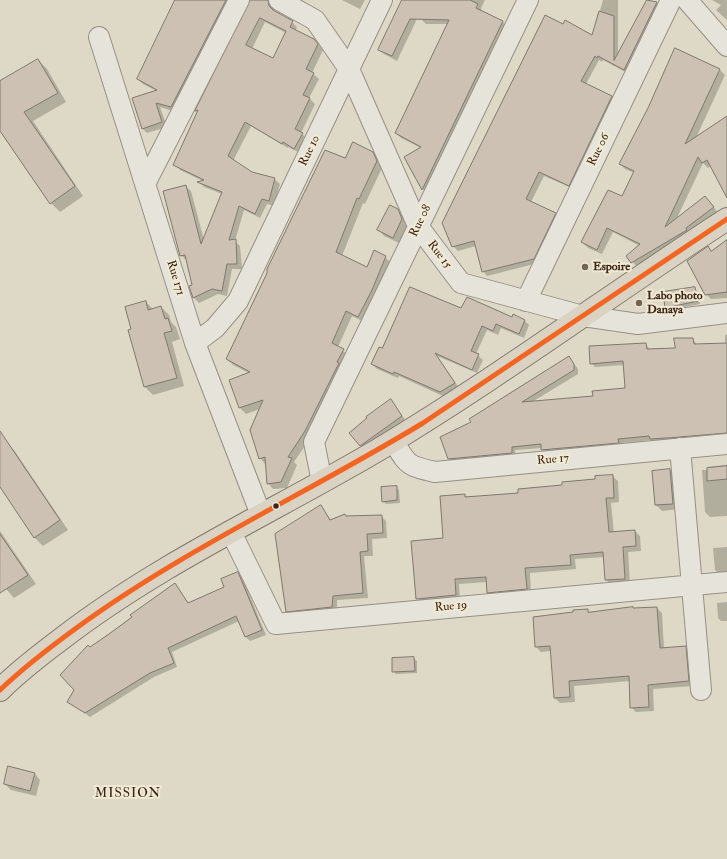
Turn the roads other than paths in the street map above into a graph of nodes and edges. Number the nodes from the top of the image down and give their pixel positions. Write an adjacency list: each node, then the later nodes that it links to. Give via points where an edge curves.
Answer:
1 (239, 0): 10 (street)
2 (279, 0): 9 (street, Rue 15, via 315,20)
3 (382, 0): 9 (street, Rue 10)
4 (528, 0): 12 (street, Rue 08)
5 (671, 0): 13 (street, Rue 06)
6 (687, 0): 8 (street)
7 (99, 38): 10 (street, Rue 171)
8 (727, 46)
9 (349, 69): 12 (street, Rue 15); 16 (street, Rue 10, via 238,301 215,328)
10 (145, 184): 16 (street, Rue 171)
11 (727, 219): 15 (highway)
12 (418, 226): 13 (street, Rue 15, via 461,283); 20 (street, Rue 08, via 314,442)
13 (526, 301): 15 (street, Rue 15)
14 (727, 313): 15 (street, Rue 15, via 638,324)
15 (583, 316): 17 (highway)
16 (195, 343): 21 (street, Rue 171)
17 (393, 440): 19 (street, Rue 17, via 407,463 435,472); 20 (highway)
18 (727, 444): 19 (street, Rue 17)
19 (680, 448): 24 (street)
20 (322, 482): 21 (highway)
21 (261, 515): 22 (highway)
22 (231, 532): 24 (street, Rue 19, via 276,624); 25 (highway, via 140,583 90,617)
23 (727, 582): 24 (street, Rue 19)
24 (692, 585): 26 (street)
25 (0, 690)
26 (701, 690)

